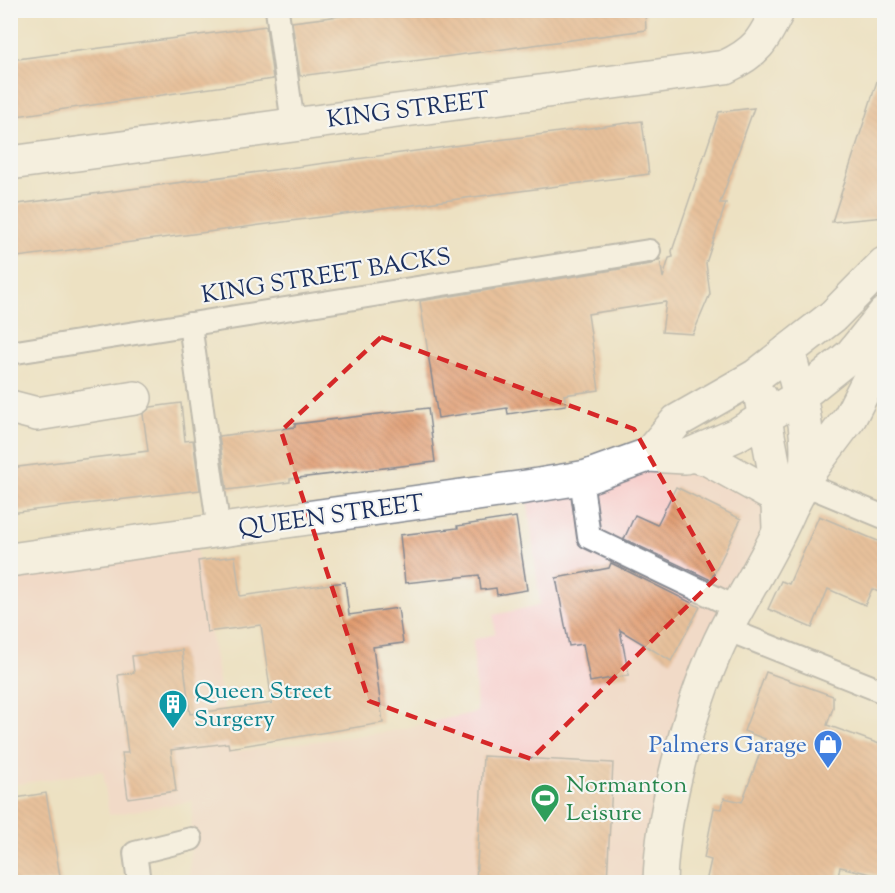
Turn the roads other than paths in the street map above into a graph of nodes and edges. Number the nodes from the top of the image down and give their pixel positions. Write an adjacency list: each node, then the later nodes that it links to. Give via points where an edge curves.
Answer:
1 (277, 10): 3 (lane)
2 (778, 10): 3 (street, KING STREET, via 764,40 748,56 725,67)
3 (293, 124): 4 (street, KING STREET)
4 (10, 163)
5 (649, 251): 8 (lane, KING STREET BACKS)
6 (885, 264): 10 (street, via 833,316)
7 (885, 314): 13 (street, QUEEN STREET, via 851,355)
8 (190, 324): 11 (lane, KING STREET BACKS); 22 (lane)
9 (885, 350): 20 (street, via 850,417)
10 (788, 351): 12 (street); 13 (street)
11 (10, 353)
12 (756, 376): 16 (street); 17 (street, via 677,421)
13 (800, 396): 16 (street, QUEEN STREET); 20 (street, via 807,436)
14 (135, 398): 15 (street, via 37,414)
15 (10, 407)
16 (766, 416): 18 (street, QUEEN STREET, via 736,435); 20 (street)
17 (648, 455): 18 (street, QUEEN STREET); 19 (street, QUEEN STREET)
18 (690, 455): 20 (street)
19 (581, 478): 22 (street, QUEEN STREET); 24 (lane, via 589,537)
20 (795, 486): 21 (lane); 24 (street, via 780,532)
21 (885, 517)
22 (219, 531): 23 (street, QUEEN STREET)
23 (10, 560)
24 (733, 619): 25 (lane); 28 (street, via 701,692 673,785)
25 (885, 692)
26 (191, 839): 27 (lane, via 135,853)
27 (139, 882)
28 (660, 882)

